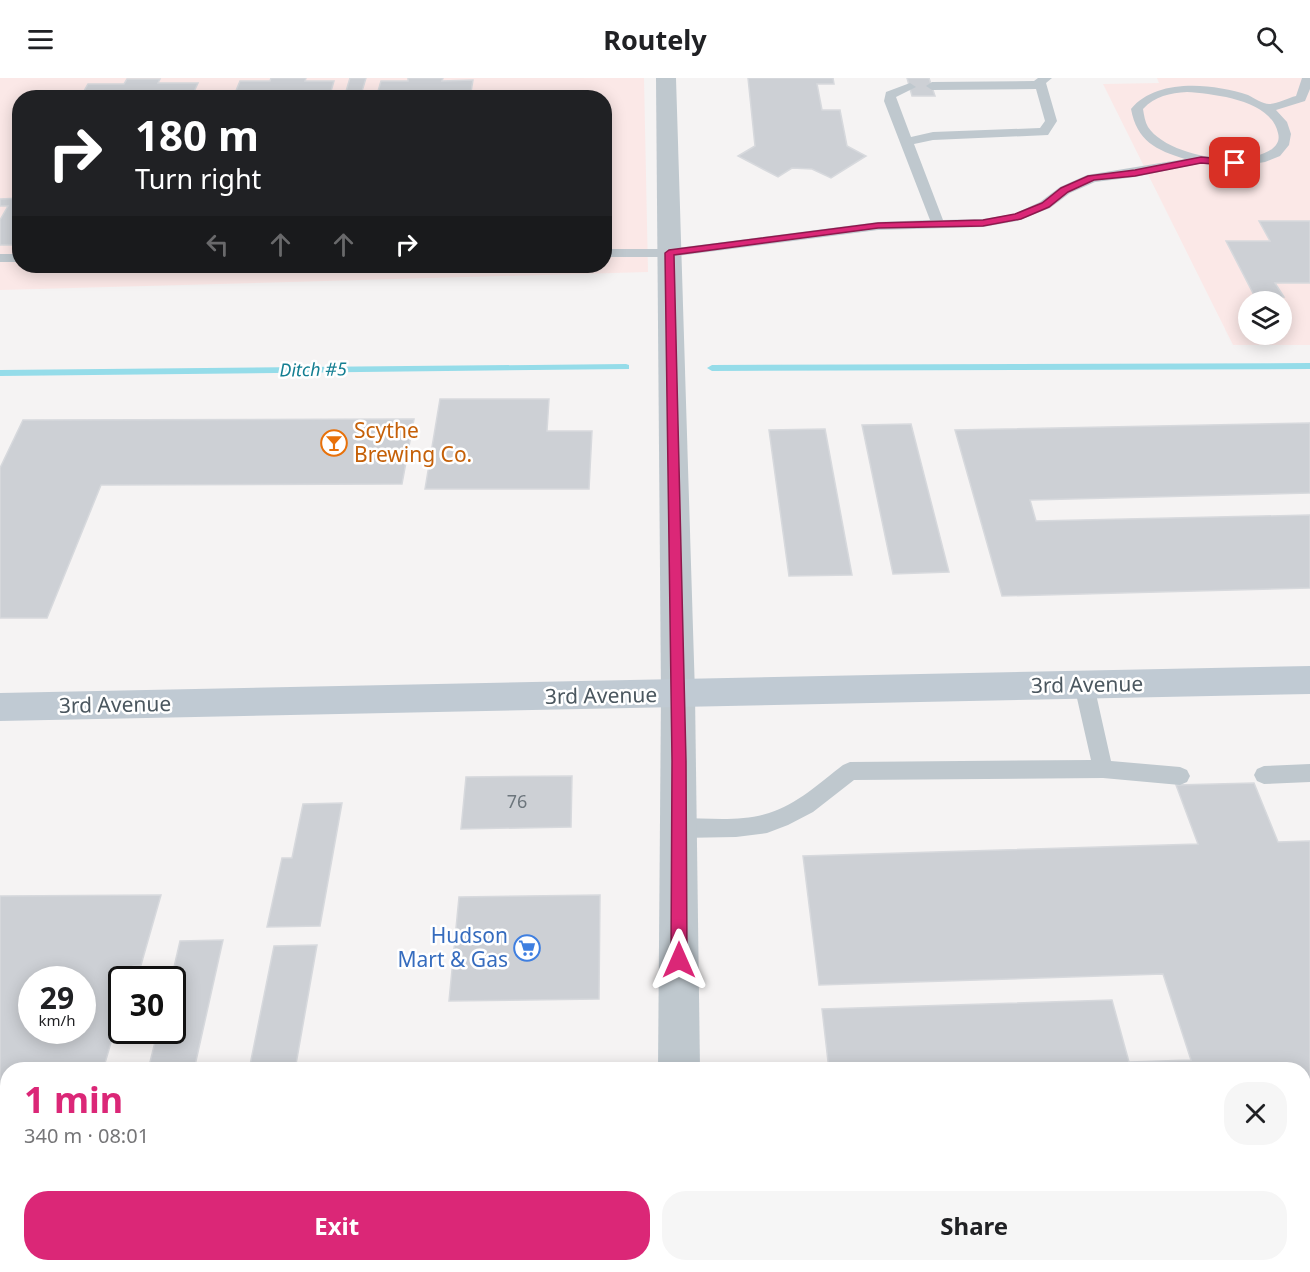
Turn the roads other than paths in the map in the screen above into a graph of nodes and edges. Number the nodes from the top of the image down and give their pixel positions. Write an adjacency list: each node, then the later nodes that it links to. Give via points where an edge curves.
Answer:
1 (666, 78): 15 (street)
2 (1157, 78): 8 (lane)
3 (1308, 78): 10 (lane, via 1301,98)
4 (1044, 81): 6 (lane); 11 (lane, via 1051,121 1044,132 933,136)
5 (1227, 81): 9 (lane)
6 (932, 86)
7 (910, 87): 11 (lane, via 890,95)
8 (1148, 96): 9 (lane, via 1187,88 1219,91); 12 (lane, via 1137,109 1136,117 1145,134 1169,149)
9 (1250, 100): 10 (lane)
10 (1265, 109): 12 (lane, via 1285,131 1286,139 1275,153 1243,163)
11 (907, 142): 13 (lane)
12 (1201, 160): 13 (lane, via 1092,178 1017,217)
13 (938, 224): 15 (lane, via 878,226)
14 (612, 253): 15 (lane)
15 (669, 253): 18 (street)
16 (1310, 680): 17 (main road, 3rd Avenue)
17 (1084, 685): 18 (main road, 3rd Avenue); 20 (lane)
18 (678, 694): 19 (main road, 3rd Avenue); 24 (street)
19 (0, 707)
20 (1103, 770): 23 (lane); 24 (lane, via 850,771 794,812 756,826)
21 (1310, 773): 22 (lane)
22 (1264, 775)
23 (1180, 776)
24 (680, 828): 25 (street)
25 (679, 1062)

